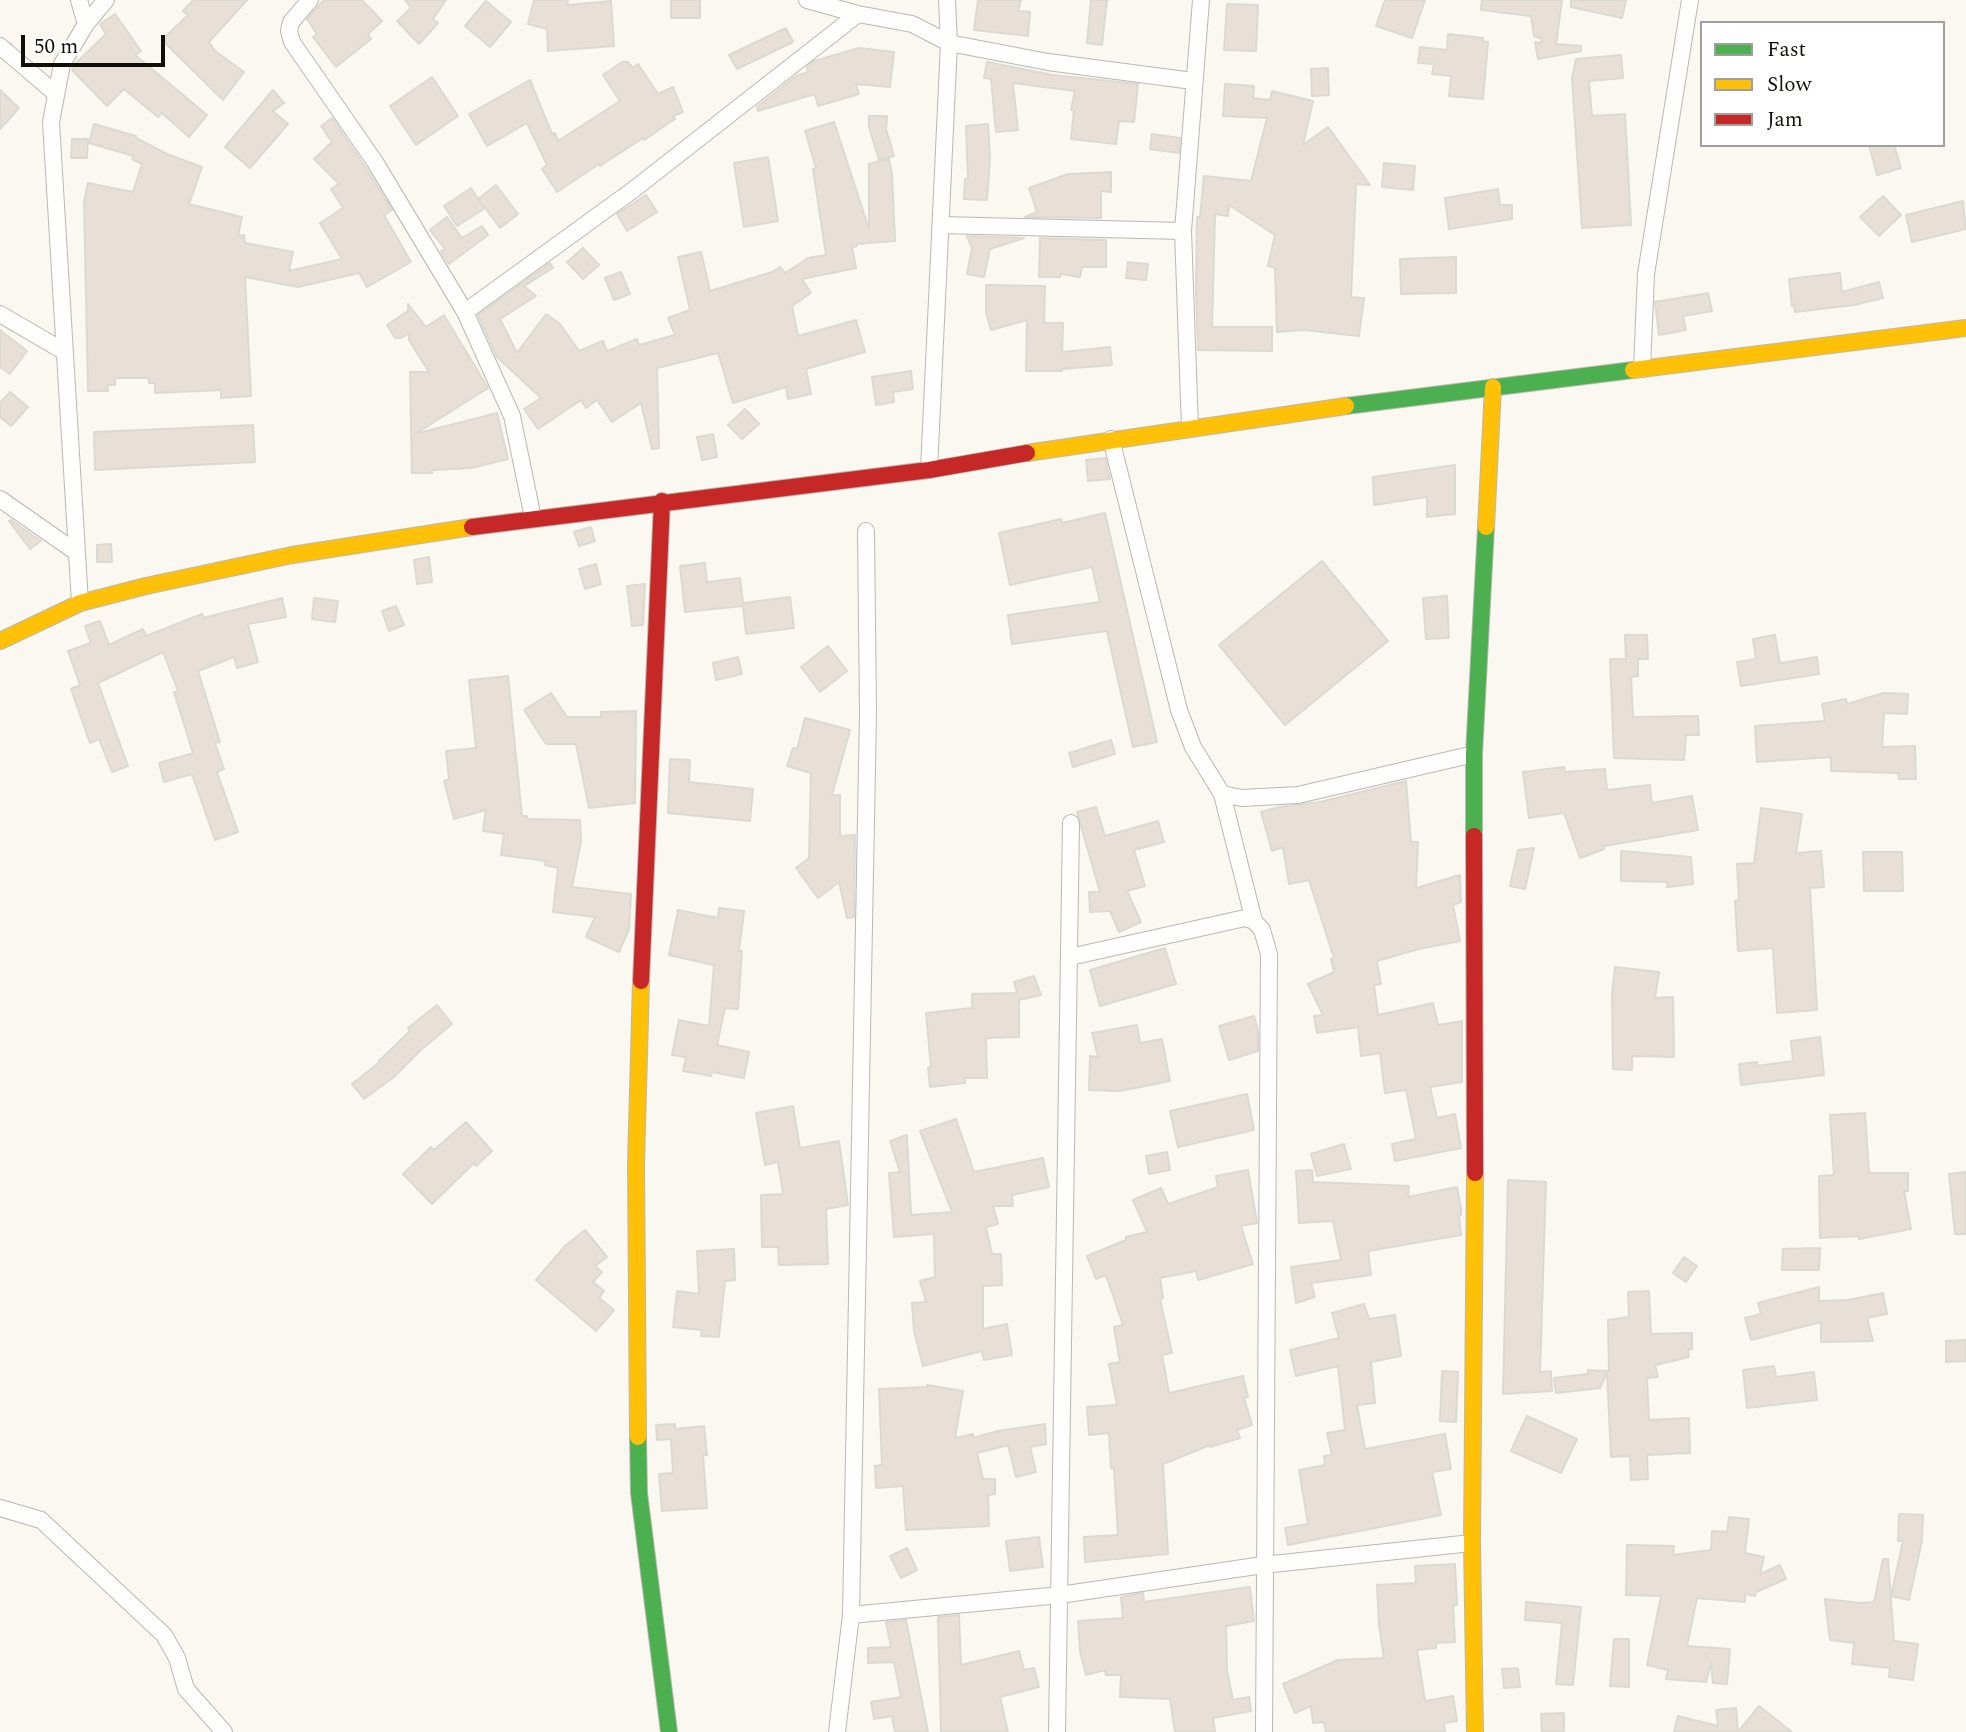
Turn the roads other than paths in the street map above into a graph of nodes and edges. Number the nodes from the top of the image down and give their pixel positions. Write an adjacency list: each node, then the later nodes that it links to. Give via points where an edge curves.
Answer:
1 (79, 0): 9 (street)
2 (106, 0): 9 (street)
3 (310, 0): 16 (street, via 291,22 292,42 375,162)
4 (807, 0): 8 (street)
5 (947, 0): 10 (street)
6 (1200, 0): 12 (street)
7 (1690, 0): 20 (street, via 1646,274)
8 (858, 14): 10 (street, via 912,24); 16 (street, via 633,190)
9 (86, 24): 13 (street, via 62,64)
10 (949, 43): 12 (street, via 1048,62); 14 (street)
11 (0, 46): 13 (street)
12 (1194, 81): 15 (street)
13 (56, 94): 19 (street, via 51,122)
14 (941, 225): 15 (street); 24 (street)
15 (1183, 231): 22 (street)
16 (465, 312): 27 (street, via 512,416)
17 (0, 314): 19 (street)
18 (1966, 328): 20 (street)
19 (65, 352): 29 (street)
20 (1642, 369): 21 (street)
21 (1493, 387): 22 (street); 32 (street)
22 (1190, 429): 23 (street)
23 (1111, 439): 24 (street); 33 (street, via 1179,710 1193,747)
24 (929, 470): 26 (street)
25 (0, 499): 29 (street)
26 (662, 501): 27 (street); 43 (street, via 642,933 637,1390 639,1493)
27 (533, 518): 30 (street, via 292,555)
28 (866, 531): 41 (street, via 867,794)
29 (76, 552): 30 (street)
30 (80, 603): 31 (street)
31 (0, 641)
32 (1474, 754): 33 (street, via 1298,794 1242,799); 38 (street)
33 (1222, 794): 35 (street)
34 (1072, 823): 36 (street)
35 (1254, 921): 36 (street, via 1245,918); 39 (street, via 1262,929 1269,954)
36 (1070, 957): 40 (street)
37 (0, 1508): 42 (street, via 41,1520 164,1635 186,1689)
38 (1472, 1543): 39 (street); 47 (street)
39 (1263, 1565): 40 (street); 46 (street)
40 (1060, 1595): 41 (street); 45 (street)
41 (851, 1615): 44 (street)
42 (224, 1732)
43 (669, 1732)
44 (837, 1732)
45 (1057, 1732)
46 (1264, 1732)
47 (1475, 1732)

